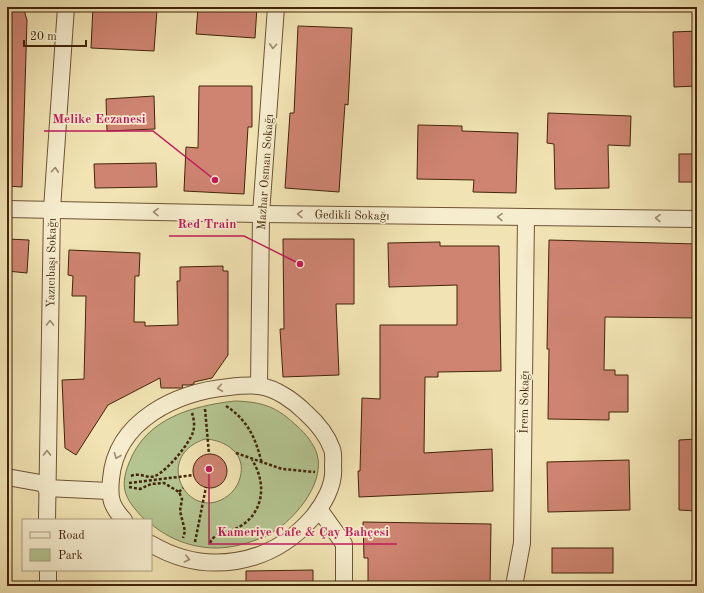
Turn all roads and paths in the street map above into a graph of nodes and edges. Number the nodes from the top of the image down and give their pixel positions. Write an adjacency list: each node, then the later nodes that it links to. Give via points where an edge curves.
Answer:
1 (66, 7): 4 (street, Yazıcıbaşı Sokağı, one-way to 1)
2 (276, 7): 5 (street, Mazhar Osman Sokağı, one-way to 5)
3 (7, 209): 4 (street, Gedikli Sokağı)
4 (52, 209): 5 (street, Gedikli Sokağı, one-way to 4); 20 (street, Yazıcıbaşı Sokağı, one-way to 4)
5 (261, 214): 6 (street, Gedikli Sokağı, one-way to 5); 8 (street, Mazhar Osman Sokağı)
6 (526, 217): 7 (street, Gedikli Sokağı, one-way to 6); 34 (street, İrem Sokağı, via 522,543)
7 (697, 219)
8 (259, 386): 9 (street, one-way to 9, via 220,388); 16 (street, via 285,397 313,420 332,450)
9 (181, 398): 19 (path, via 189,397 194,426 184,449 156,476 138,474 127,480); 23 (street, one-way to 23, via 154,411 129,432 114,463)
10 (222, 404): 15 (path, via 234,412 251,431)
11 (204, 405): 12 (path)
12 (209, 454)
13 (236, 454): 14 (path)
14 (252, 460): 15 (path); 30 (path, via 260,475 262,491 255,513 238,528 215,536)
15 (262, 464): 16 (path, via 305,473)
16 (334, 471): 25 (street)
17 (194, 475): 19 (path)
18 (7, 477): 20 (street)
19 (127, 483): 24 (path, via 133,489 140,490 151,484 164,483)
20 (46, 486): 23 (street); 26 (street, Yazıcıbaşı Sokağı)
21 (206, 487): 30 (path)
22 (183, 488): 24 (path)
23 (109, 491): 27 (street, via 114,507)
24 (179, 492): 29 (path, via 185,531 181,541)
25 (320, 510): 30 (street, via 290,539 274,550 236,562); 33 (street, via 344,544)
26 (47, 519)
27 (123, 519)
28 (152, 545): 29 (street)
29 (170, 554): 30 (street, one-way to 30)
30 (197, 562)
31 (48, 571): 32 (street)
32 (48, 586)
33 (344, 586)
34 (514, 586)

